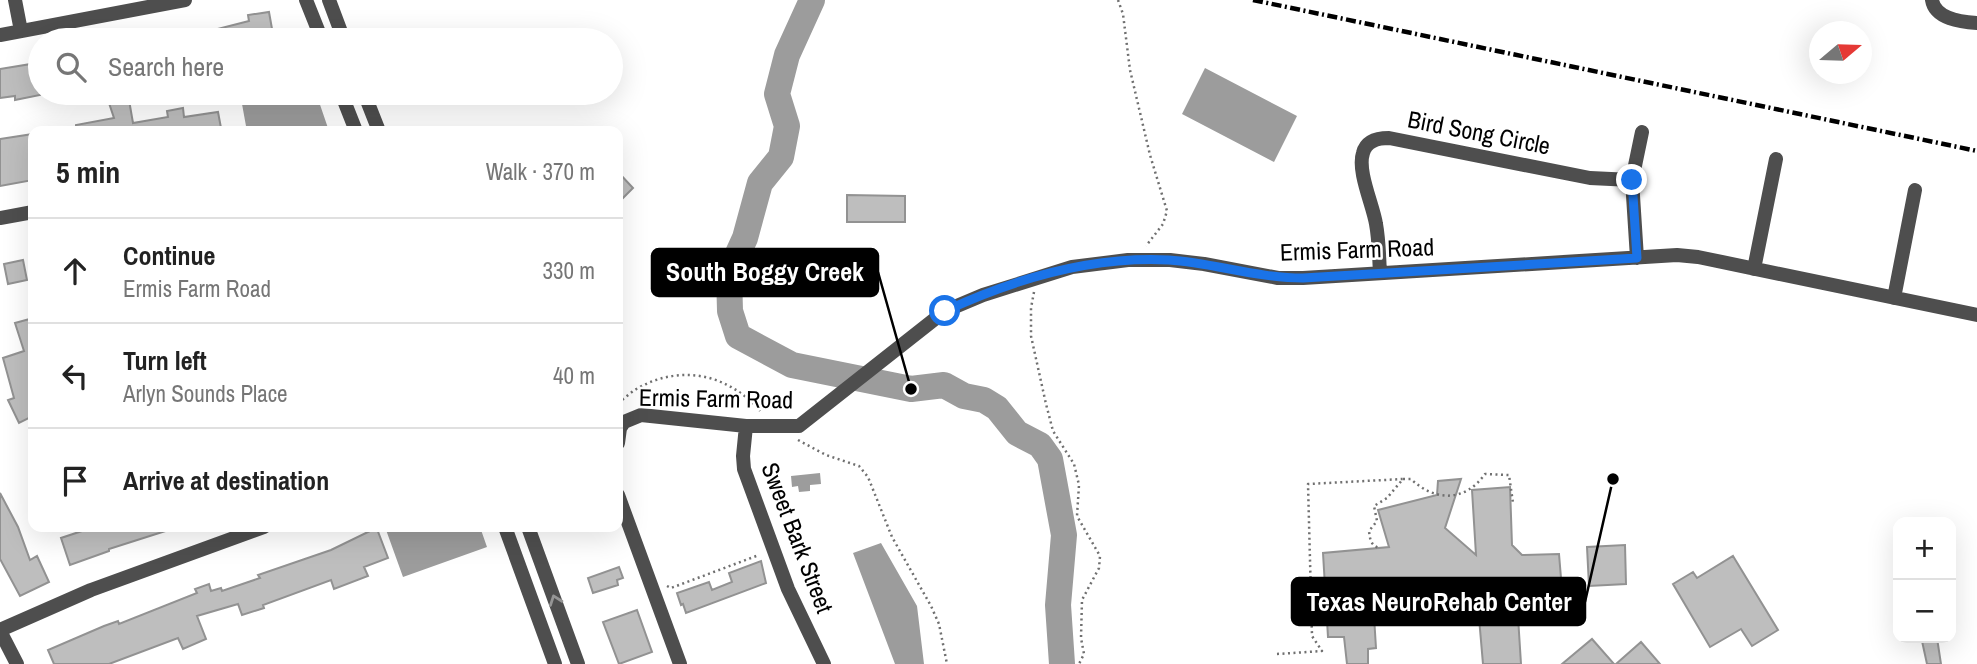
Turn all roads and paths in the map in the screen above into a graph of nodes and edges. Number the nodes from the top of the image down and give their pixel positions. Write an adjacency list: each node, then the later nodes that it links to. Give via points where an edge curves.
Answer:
1 (15, 0): 12 (street)
2 (185, 0): 8 (street)
3 (306, 0): 9 (street)
4 (329, 0): 10 (street)
5 (1118, 0): 24 (path, via 1130,71 1167,211 1150,242)
6 (1932, 0): 7 (street, via 1940,15)
7 (1977, 23)
8 (37, 28)
9 (316, 28)
10 (340, 28)
11 (28, 30): 12 (street)
12 (21, 31): 13 (street)
13 (0, 35)
14 (346, 105): 16 (street)
15 (369, 105): 17 (street)
16 (354, 126)
17 (377, 126)
18 (1643, 132): 20 (street)
19 (1776, 159): 26 (street)
20 (1632, 180): 25 (street); 27 (street, Bird Song Circle, via 1590,178 1379,138 1368,144 1361,166 1376,224)
21 (1915, 190): 29 (street)
22 (28, 213): 23 (street)
23 (0, 218)
24 (1138, 249)
25 (1637, 258): 26 (street, Ermis Farm Road, via 1698,257); 27 (street, Ermis Farm Road)
26 (1754, 270): 29 (street, Ermis Farm Road)
27 (1380, 273): 28 (street, Ermis Farm Road, via 1278,278 1204,264 1128,260)
28 (1043, 276): 34 (street, Ermis Farm Road, via 945,311 799,426); 53 (path, via 1031,308 1031,336 1053,431 1074,464 1079,485 1077,516 1100,556 1099,568 1082,600 1084,654)
29 (1894, 298): 30 (street, Ermis Farm Road)
30 (1977, 315)
31 (623, 399): 32 (path, via 653,381 691,374 736,388)
32 (764, 417)
33 (623, 425): 34 (street, Ermis Farm Road, via 641,415)
34 (746, 426): 51 (street, Sweet Bark Street, via 744,469 788,589)
35 (798, 440): 52 (path, via 859,466 868,477 892,537 939,624)
36 (1403, 479): 37 (path, via 1444,496 1469,491 1485,474 1500,473 1509,475); 42 (path, via 1374,506 1377,521 1369,531 1370,540); 46 (path, via 1308,484 1312,636 1322,651)
37 (1513, 503)
38 (623, 509): 50 (street)
39 (250, 532): 45 (street, via 91,590)
40 (507, 532): 48 (street)
41 (530, 532): 49 (street, one-way to 41)
42 (1379, 548)
43 (765, 553): 44 (path)
44 (664, 587)
45 (0, 631): 47 (street)
46 (1277, 654)
47 (17, 664)
48 (555, 664)
49 (578, 664)
50 (680, 664)
51 (824, 664)
52 (947, 664)
53 (1079, 664)

